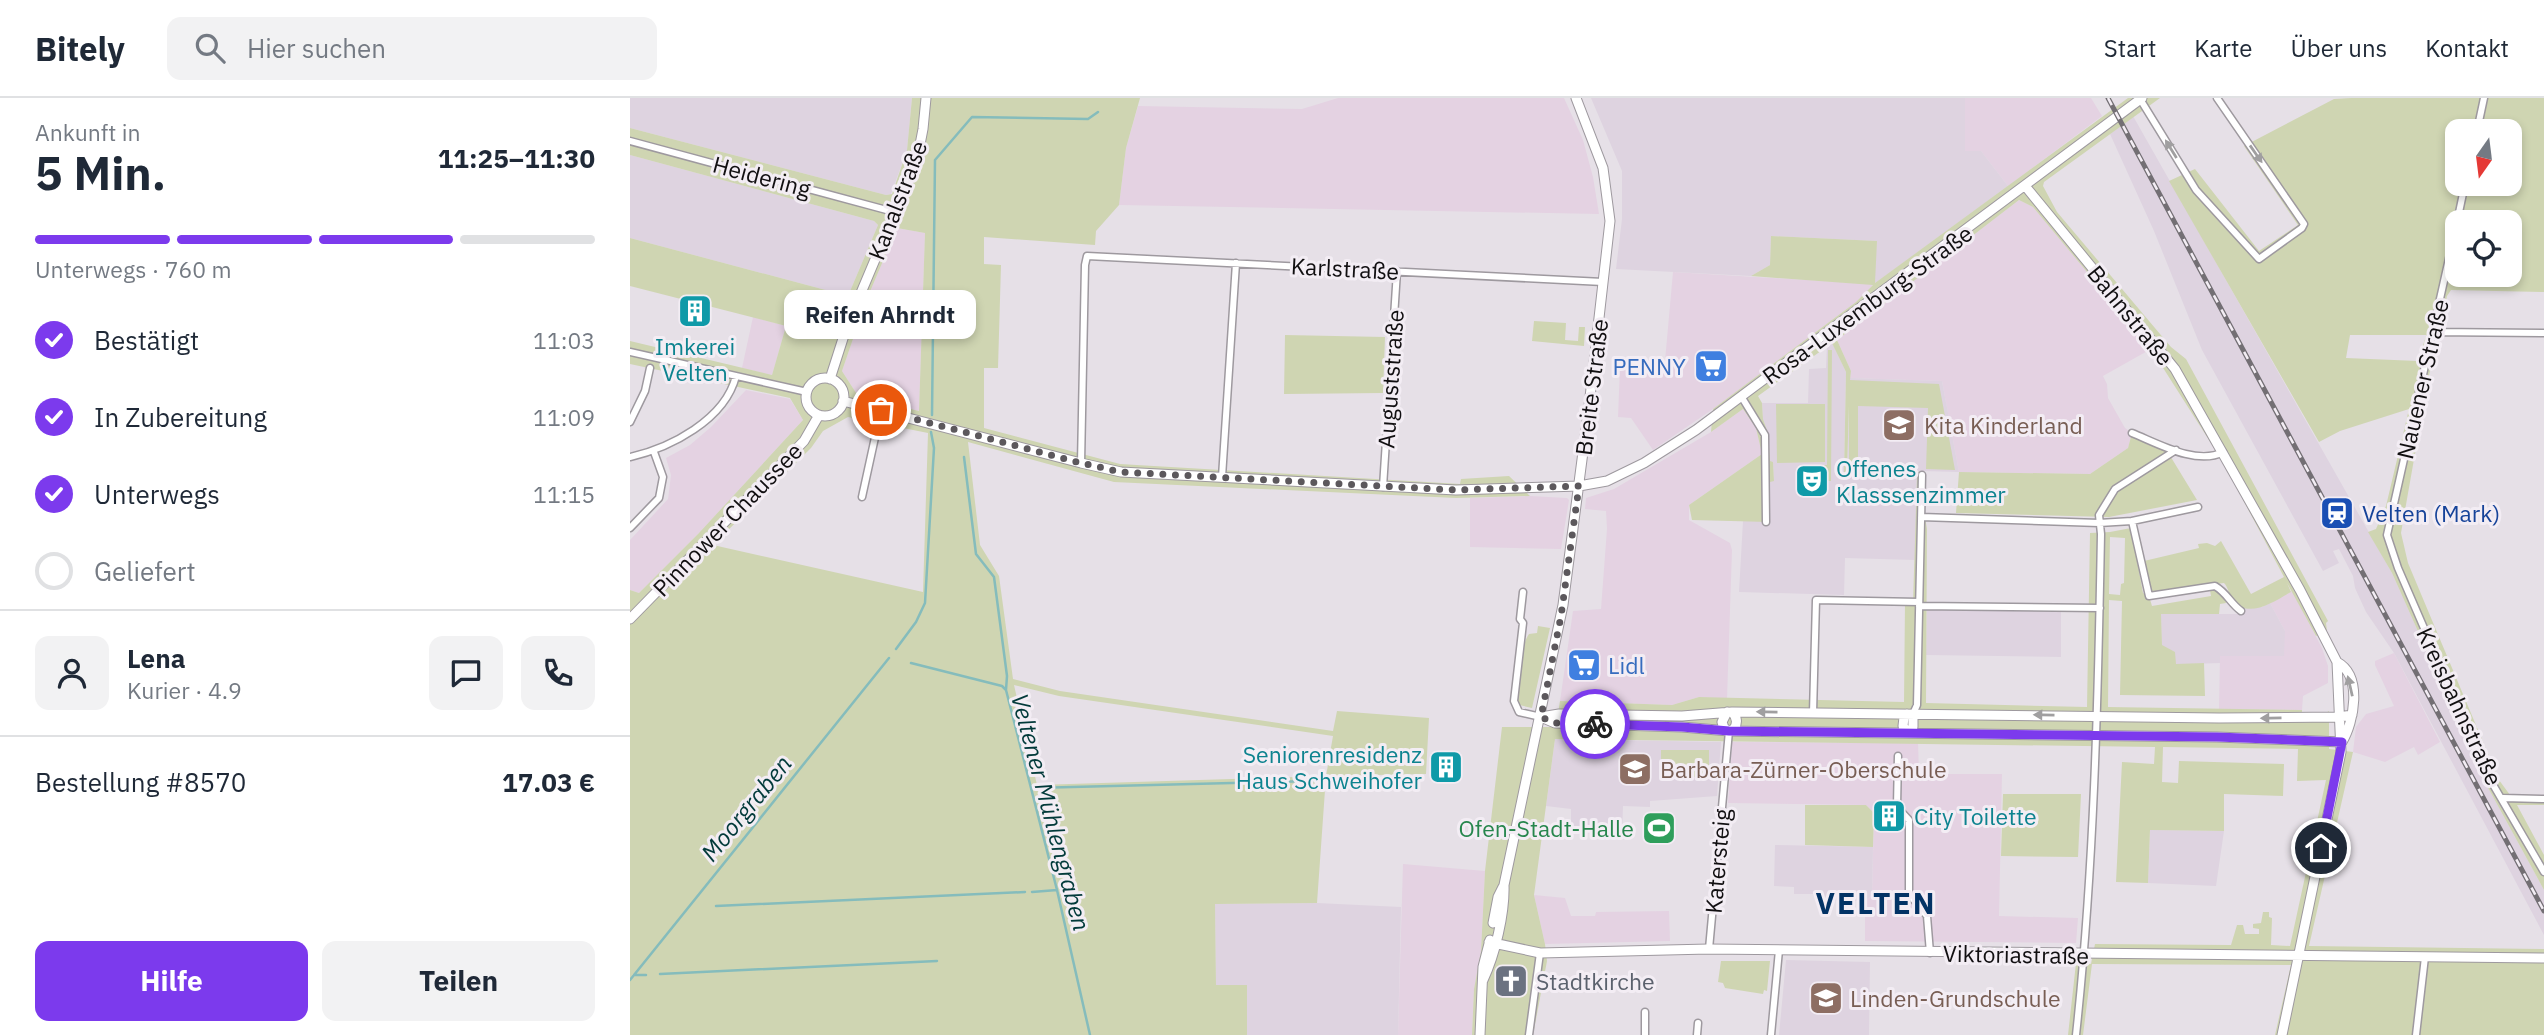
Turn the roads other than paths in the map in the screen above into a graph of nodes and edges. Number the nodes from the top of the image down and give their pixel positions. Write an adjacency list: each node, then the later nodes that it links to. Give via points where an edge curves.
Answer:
1 (926, 98): 9 (street, Kanalstraße, via 917,160)
2 (1576, 98): 13 (street, Breite Straße, via 1603,168 1609,198)
3 (2217, 98): 5 (street, one-way to 5, via 2304,224 2259,259 2196,190)
4 (2484, 98): 6 (street)
5 (2141, 99): 8 (street, Rosa-Luxemburg-Straße)
6 (2480, 119)
7 (630, 141): 9 (street, Heidering)
8 (2026, 187): 21 (street, Rosa-Luxemburg-Straße); 29 (street, Bahnstraße, via 2159,346)
9 (894, 212): 19 (street, Kanalstraße)
10 (1236, 262): 11 (street, Karlstraße); 31 (street, Karlstraße, via 1087,256); 33 (street)
11 (1397, 271): 13 (street, Karlstraße); 35 (street, Auguststraße)
12 (2445, 275): 14 (street, Nauener Straße)
13 (1603, 282): 34 (street, Breite Straße)
14 (2432, 332): 15 (street); 43 (street, Nauener Straße)
15 (2544, 333)
16 (630, 352): 18 (street)
17 (650, 368): 25 (street)
18 (736, 376): 20 (street); 28 (street, via 702,424)
19 (831, 379): 20 (street, via 814,382); 22 (street, via 842,390)
20 (807, 391): 24 (street, via 807,403)
21 (1741, 396): 34 (street, Rosa-Luxemburg-Straße, via 1644,463 1607,481); 40 (street, via 1765,435)
22 (844, 401): 23 (street, Rosa-Luxemburg-Straße); 24 (street, via 835,414)
23 (881, 410): 31 (street, Rosa-Luxemburg-Straße); 36 (street)
24 (819, 415): 48 (street, Pinnower Chaussee, via 798,447)
25 (630, 422)
26 (2132, 433): 27 (street)
27 (2176, 450): 29 (street, via 2212,456); 41 (street, via 2115,489)
28 (654, 452): 30 (street); 42 (street, via 663,477 659,498)
29 (2223, 452): 49 (street, Bahnstraße)
30 (630, 457)
31 (1081, 463): 33 (street, Rosa-Luxemburg-Straße, via 1121,472)
32 (1922, 475): 38 (street)
33 (1223, 477): 35 (street, Rosa-Luxemburg-Straße)
34 (1579, 486): 35 (street, Rosa-Luxemburg-Straße); 55 (street, Breite Straße)
35 (1382, 487)
36 (862, 497)
37 (2198, 506): 39 (street)
38 (1921, 517): 41 (street); 45 (street)
39 (2132, 521): 41 (street); 47 (street, via 2149,596 2215,586)
40 (1766, 522)
41 (2099, 523): 46 (street)
42 (630, 528)
43 (2387, 535): 62 (street, Kreisbahnstraße, via 2482,764)
44 (1523, 592): 55 (street, via 1514,701 1519,712)
45 (1919, 604): 46 (street); 51 (street, via 1816,600); 52 (street, via 1917,705)
46 (2100, 608): 54 (street)
47 (2241, 611)
48 (630, 619)
49 (2337, 662): 53 (street, Bahnstraße, one-way to 49, via 2352,687 2346,670); 56 (street, Bahnstraße)
50 (1729, 712): 51 (street, one-way to 50); 55 (street); 57 (street, via 1736,716 1736,726)
51 (1813, 713): 52 (street)
52 (1910, 714): 54 (street, one-way to 52); 58 (street, via 1903,721)
53 (2352, 715): 56 (street); 60 (street, Bahnstraße)
54 (2096, 716): 56 (street, one-way to 54); 59 (street)
55 (1541, 717): 57 (street, via 1555,723); 65 (street, Breite Straße)
56 (2339, 717): 60 (street, Bahnstraße)
57 (1729, 731): 58 (street); 66 (street, Katersteig)
58 (1908, 733): 59 (street)
59 (2095, 735): 60 (street); 70 (street)
60 (2342, 742): 71 (street, Bahnstraße)
61 (1898, 756): 69 (street, via 1897,807 1909,820 1909,894 1927,916)
62 (2502, 798): 63 (street); 64 (street, Kreisbahnstraße)
63 (2544, 799)
64 (2544, 872)
65 (1492, 942): 68 (street, Viktoriastraße); 76 (street, Breite Straße, via 1483,980)
66 (1709, 949): 67 (street, Viktoriastraße); 68 (street, Viktoriastraße)
67 (1779, 950): 69 (street, Viktoriastraße); 80 (street)
68 (1541, 953): 77 (street)
69 (1930, 953): 70 (street, Viktoriastraße)
70 (2085, 954): 71 (street, Viktoriastraße); 81 (street)
71 (2300, 956): 72 (street, Viktoriastraße); 82 (street, Bahnstraße)
72 (2424, 957): 73 (street, Viktoriastraße); 83 (street)
73 (2544, 958)
74 (1645, 1012): 78 (street)
75 (1698, 1023): 79 (street)
76 (1480, 1035)
77 (1529, 1035)
78 (1645, 1035)
79 (1697, 1035)
80 (1771, 1035)
81 (2076, 1035)
82 (2283, 1035)
83 (2416, 1035)

